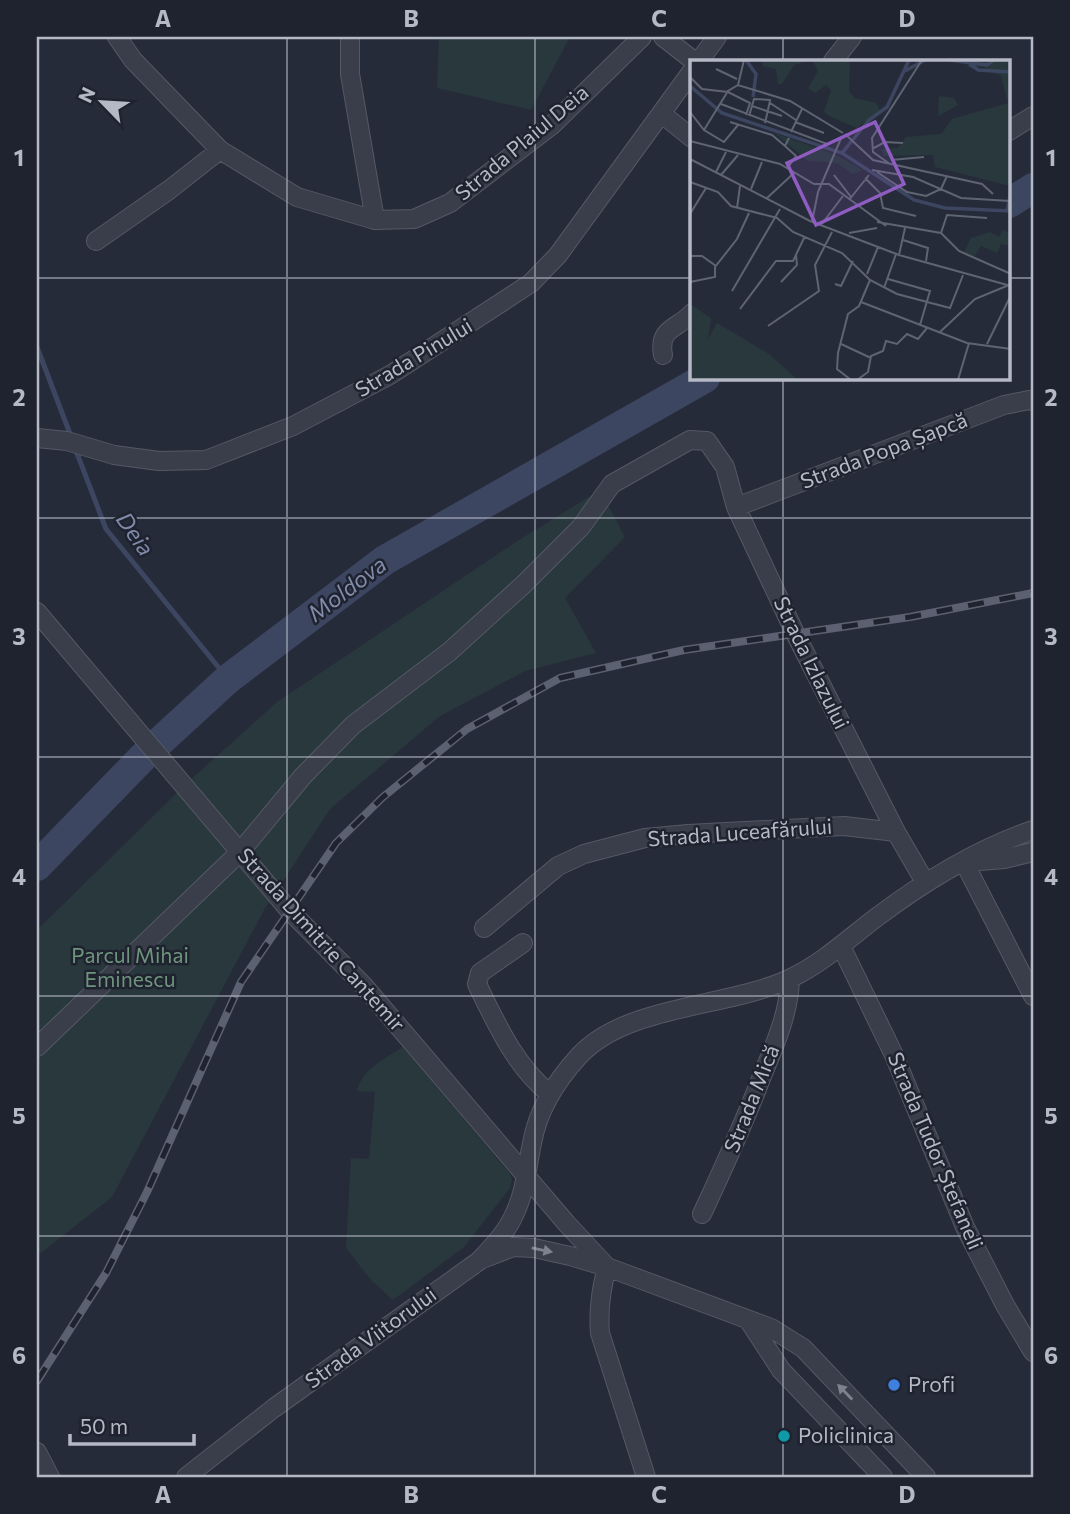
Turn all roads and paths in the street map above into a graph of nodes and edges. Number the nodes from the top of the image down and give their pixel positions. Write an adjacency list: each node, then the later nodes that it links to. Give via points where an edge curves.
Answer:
1 (117, 37): 15 (street, Strada Plaiul Deia, via 133,60)
2 (350, 37): 16 (street, via 350,74)
3 (642, 37): 16 (street, Strada Plaiul Deia, via 552,125 450,203 414,219)
4 (663, 37): 7 (street)
5 (717, 37): 8 (street)
6 (852, 37): 9 (street)
7 (696, 60)
8 (698, 60)
9 (834, 60)
10 (690, 74): 11 (street, Strada Pinului)
11 (662, 114): 14 (street); 21 (street, Strada Pinului, via 558,256 531,283 390,375 293,426 206,460 159,461)
12 (1033, 116): 13 (street)
13 (1010, 130)
14 (690, 136)
15 (220, 150): 16 (street, Strada Plaiul Deia, via 297,197); 17 (street)
16 (375, 220)
17 (96, 242)
18 (690, 316): 19 (street, via 665,335)
19 (663, 355)
20 (1033, 401): 22 (street, Strada Popa Șapcă, via 1004,405)
21 (37, 438)
22 (736, 508): 25 (street, Strada Izlazului); 26 (street, Strada Izlazului, via 725,467 707,441 690,440 612,484 581,527 523,585 449,652 353,725)
23 (37, 612): 26 (street, Strada Dimitrie Cantemir)
24 (1033, 830): 28 (street, Strada Viitorului, via 997,842)
25 (896, 832): 29 (street, Strada Izlazului); 30 (street, Strada Luceafărului, via 844,826 645,838 558,866)
26 (240, 852): 35 (street); 37 (street, Strada Dimitrie Cantemir, via 364,986)
27 (1033, 852): 28 (street)
28 (964, 862): 29 (street, Strada Viitorului); 34 (street)
29 (925, 882): 32 (street, Strada Viitorului)
30 (484, 928)
31 (523, 943): 36 (street, via 480,974 477,984 512,1050)
32 (841, 946): 33 (street, Strada Viitorului); 42 (street, Strada Tudor Ștefaneli, via 894,1055 965,1227)
33 (790, 979): 36 (street, Strada Viitorului, via 624,1026 582,1053); 38 (street, Strada Mică, via 783,1022)
34 (1033, 996)
35 (37, 1047)
36 (550, 1094): 37 (street, Strada Viitorului, via 536,1127)
37 (526, 1176): 39 (street, Strada Viitorului, via 516,1213); 40 (street, Strada Dimitrie Cantemir)
38 (702, 1214)
39 (479, 1261): 40 (street, Strada Dimitrie Cantemir, one-way to 40, via 513,1247); 45 (street, Strada Viitorului)
40 (607, 1267): 41 (street, Strada Dimitrie Cantemir); 46 (street, via 598,1314 603,1347)
41 (749, 1321): 47 (street, via 781,1370); 48 (street, Strada Dimitrie Cantemir, one-way to 41, via 803,1348 771,1328)
42 (1033, 1352)
43 (37, 1452): 44 (street)
44 (50, 1477)
45 (186, 1477)
46 (646, 1477)
47 (883, 1477)
48 (926, 1477)

